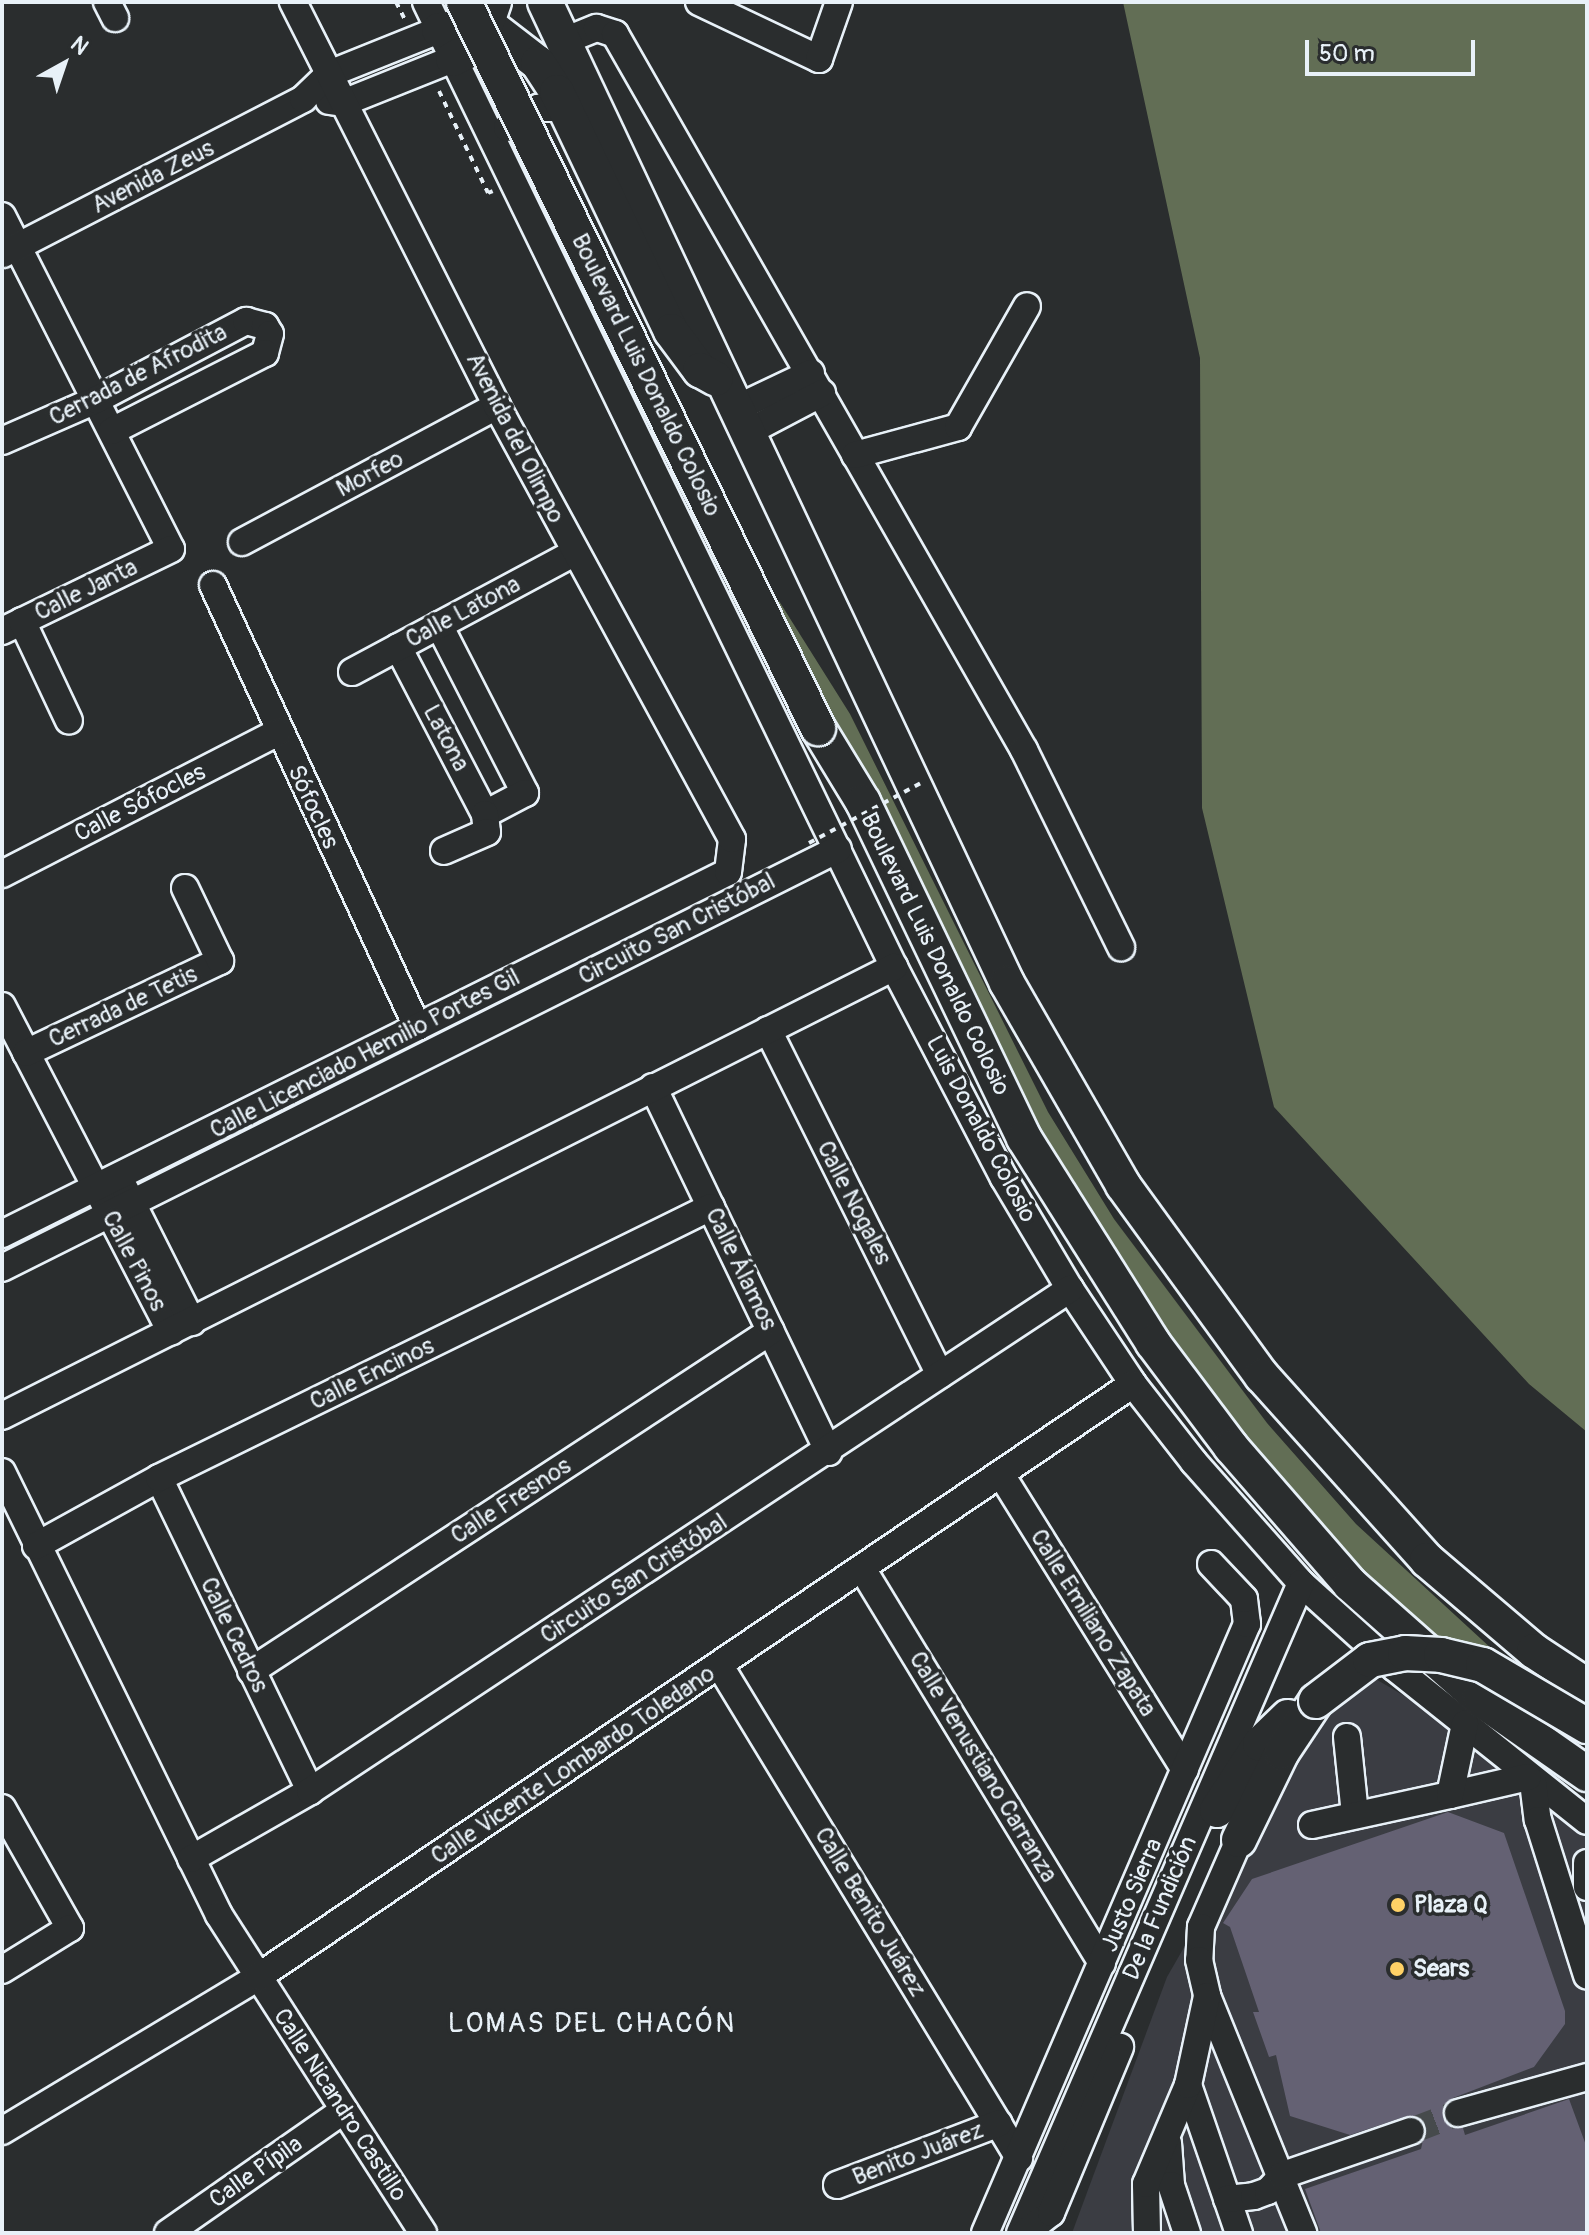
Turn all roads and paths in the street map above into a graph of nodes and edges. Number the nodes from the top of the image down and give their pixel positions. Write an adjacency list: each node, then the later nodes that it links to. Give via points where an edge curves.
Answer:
1 (293, 2): 9 (street, Avenida del Olimpo)
2 (464, 2): 77 (main road, Boulevard Luis Donaldo Colosio, bridge, via 818,728 863,802 1024,1138 1153,1343 1231,1447 1350,1584 1480,1699)
3 (545, 2): 8 (main road)
4 (699, 2): 5 (street, via 819,59)
5 (839, 2)
6 (491, 15): 7 (main road, via 472,52); 13 (main road, via 528,52)
7 (439, 30): 9 (street, Avenida Zeus); 12 (street); 14 (street, Luis Donaldo Colosio)
8 (564, 41): 19 (street, via 597,28 615,34); 22 (main road)
9 (329, 74): 11 (street, Avenida Zeus); 12 (street, Avenida del Olimpo)
10 (443, 98): 15 (path)
11 (303, 99): 12 (street); 17 (street, Avenida Zeus)
12 (343, 103): 21 (street, Avenida del Olimpo)
13 (565, 108): 14 (street, via 525,113); 22 (main road, via 671,331)
14 (496, 146): 38 (street, Luis Donaldo Colosio)
15 (488, 193)
16 (2, 216): 17 (street)
17 (10, 251): 20 (street)
18 (1027, 306): 25 (street, via 958,427)
19 (816, 383): 22 (street); 25 (street)
20 (96, 400): 23 (street); 23 (street, Cerrada de Afrodita, via 246,321 265,326 270,334 265,353); 24 (street, Cerrada de Afrodita)
21 (497, 406): 26 (street, Morfeo); 27 (street, Avenida del Olimpo)
22 (735, 409): 71 (main road, via 1007,983 1123,1185 1262,1376 1427,1560 1534,1651)
23 (112, 431): 30 (street, Calle Janta, via 171,549)
24 (2, 441)
25 (855, 455): 43 (street, via 1024,750)
26 (242, 542)
27 (574, 553): 29 (street, Calle Latona); 40 (street, Avenida del Olimpo, via 732,839)
28 (213, 585): 34 (street, Sófocles)
29 (439, 625): 31 (street, Calle Latona); 36 (street, via 525,793)
30 (12, 626): 33 (street)
31 (398, 647): 32 (street, Calle Latona); 36 (street, Latona)
32 (352, 672)
33 (69, 721)
34 (278, 732): 41 (street, Calle Sófocles); 46 (street, Sófocles)
35 (921, 783): 37 (path, bridge)
36 (486, 823): 39 (street)
37 (809, 843)
38 (838, 849): 44 (street, Luis Donaldo Colosio); 52 (street, Circuito San Cristóbal)
39 (444, 851)
40 (728, 872): 46 (street, Calle Licenciado Hemilio Portes Gil)
41 (2, 874)
42 (185, 888): 48 (street, Cerrada de Tetis, via 220,961)
43 (1121, 947)
44 (894, 967): 47 (street); 55 (street, Luis Donaldo Colosio, via 1004,1178)
45 (6, 1021): 48 (street, Calle Pinos)
46 (417, 1027): 50 (street, Calle Licenciado Hemilio Portes Gil)
47 (768, 1030): 49 (street); 58 (street, Calle Nogales)
48 (26, 1053): 50 (street, Calle Pinos)
49 (653, 1087): 51 (street, Calle Álamos); 56 (street)
50 (108, 1183): 52 (street, Calle Pinos); 53 (street, Calle Licenciado Hemilio Portes Gil)
51 (711, 1207): 57 (street, Calle Álamos); 64 (street, Calle Encinos)
52 (121, 1210): 54 (street, Circuito San Cristóbal); 56 (street, Calle Pinos)
53 (2, 1234)
54 (2, 1268)
55 (1070, 1289): 58 (street, Circuito San Cristóbal); 59 (street, Luis Donaldo Colosio)
56 (182, 1327): 60 (street)
57 (771, 1331): 61 (street, Calle Álamos); 70 (street, Calle Fresnos)
58 (940, 1375): 61 (street, Circuito San Cristóbal)
59 (1133, 1384): 63 (street, Calle Vicente Lombardo Toledano); 68 (street, Luis Donaldo Colosio)
60 (2, 1416)
61 (829, 1452): 79 (street, Circuito San Cristóbal)
62 (2, 1472): 65 (street)
63 (1002, 1476): 67 (street, Calle Vicente Lombardo Toledano); 76 (street, Calle Emiliano Zapata)
64 (159, 1478): 65 (street, Calle Encinos); 70 (street, Calle Cedros)
65 (36, 1546): 87 (street)
66 (1211, 1564): 76 (street, Justo Sierra, via 1244,1599 1247,1624)
67 (863, 1570): 69 (street, Calle Vicente Lombardo Toledano); 90 (street, Calle Venustiano Carranza)
68 (1301, 1583): 73 (street, Luis Donaldo Colosio); 110 (street, De la Fundición)
69 (720, 1666): 93 (street, Calle Vicente Lombardo Toledano); 99 (street, Calle Benito Juárez)
70 (251, 1671): 79 (street, Calle Cedros)
71 (1587, 1686)
72 (1316, 1701): 74 (main road, bridge, via 1370,1660 1405,1653 1441,1655 1483,1665); 81 (main road, via 1278,1722); 86 (main road, via 1282,1752)
73 (1465, 1724): 78 (street, Luis Donaldo Colosio); 80 (street)
74 (1587, 1726)
75 (1347, 1737): 83 (street)
76 (1185, 1770): 90 (street, Justo Sierra)
77 (1587, 1774)
78 (1530, 1779): 80 (street); 84 (street, Luis Donaldo Colosio); 92 (street)
79 (310, 1791): 87 (street, Circuito San Cristóbal)
80 (1450, 1795): 83 (street)
81 (1217, 1810): 110 (street, via 1051,2213)
82 (3, 1814): 91 (street, via 70,1928)
83 (1355, 1815): 85 (street)
84 (1587, 1821)
85 (1312, 1825)
86 (1239, 1840): 94 (street, via 1201,1927 1199,1960)
87 (191, 1859): 93 (street)
88 (1587, 1863): 89 (street)
89 (1587, 1887)
90 (1102, 1963): 103 (street, Justo Sierra)
91 (2, 1970)
92 (1587, 1975)
93 (258, 1977): 97 (street, Calle Nicandro Castillo); 100 (street, Calle Vicente Lombardo Toledano)
94 (1207, 1996): 96 (street); 104 (street)
95 (1587, 2077): 98 (street)
96 (1188, 2085): 102 (street); 106 (street)
97 (343, 2111): 107 (street, Calle Pípila); 108 (street, Calle Nicandro Castillo)
98 (1458, 2113)
99 (999, 2123): 103 (street, Calle Benito Juárez); 105 (street, Benito Juárez)
100 (2, 2131)
101 (1411, 2131): 104 (street)
102 (1169, 2132): 111 (street, via 1146,2184); 112 (street, via 1171,2185)
103 (1019, 2158): 109 (street, Justo Sierra)
104 (1283, 2175): 106 (street); 113 (street)
105 (837, 2185)
106 (1239, 2222)
107 (168, 2233)
108 (423, 2233)
109 (985, 2233)
110 (1022, 2233)
111 (1147, 2233)
112 (1187, 2233)
113 (1303, 2233)

